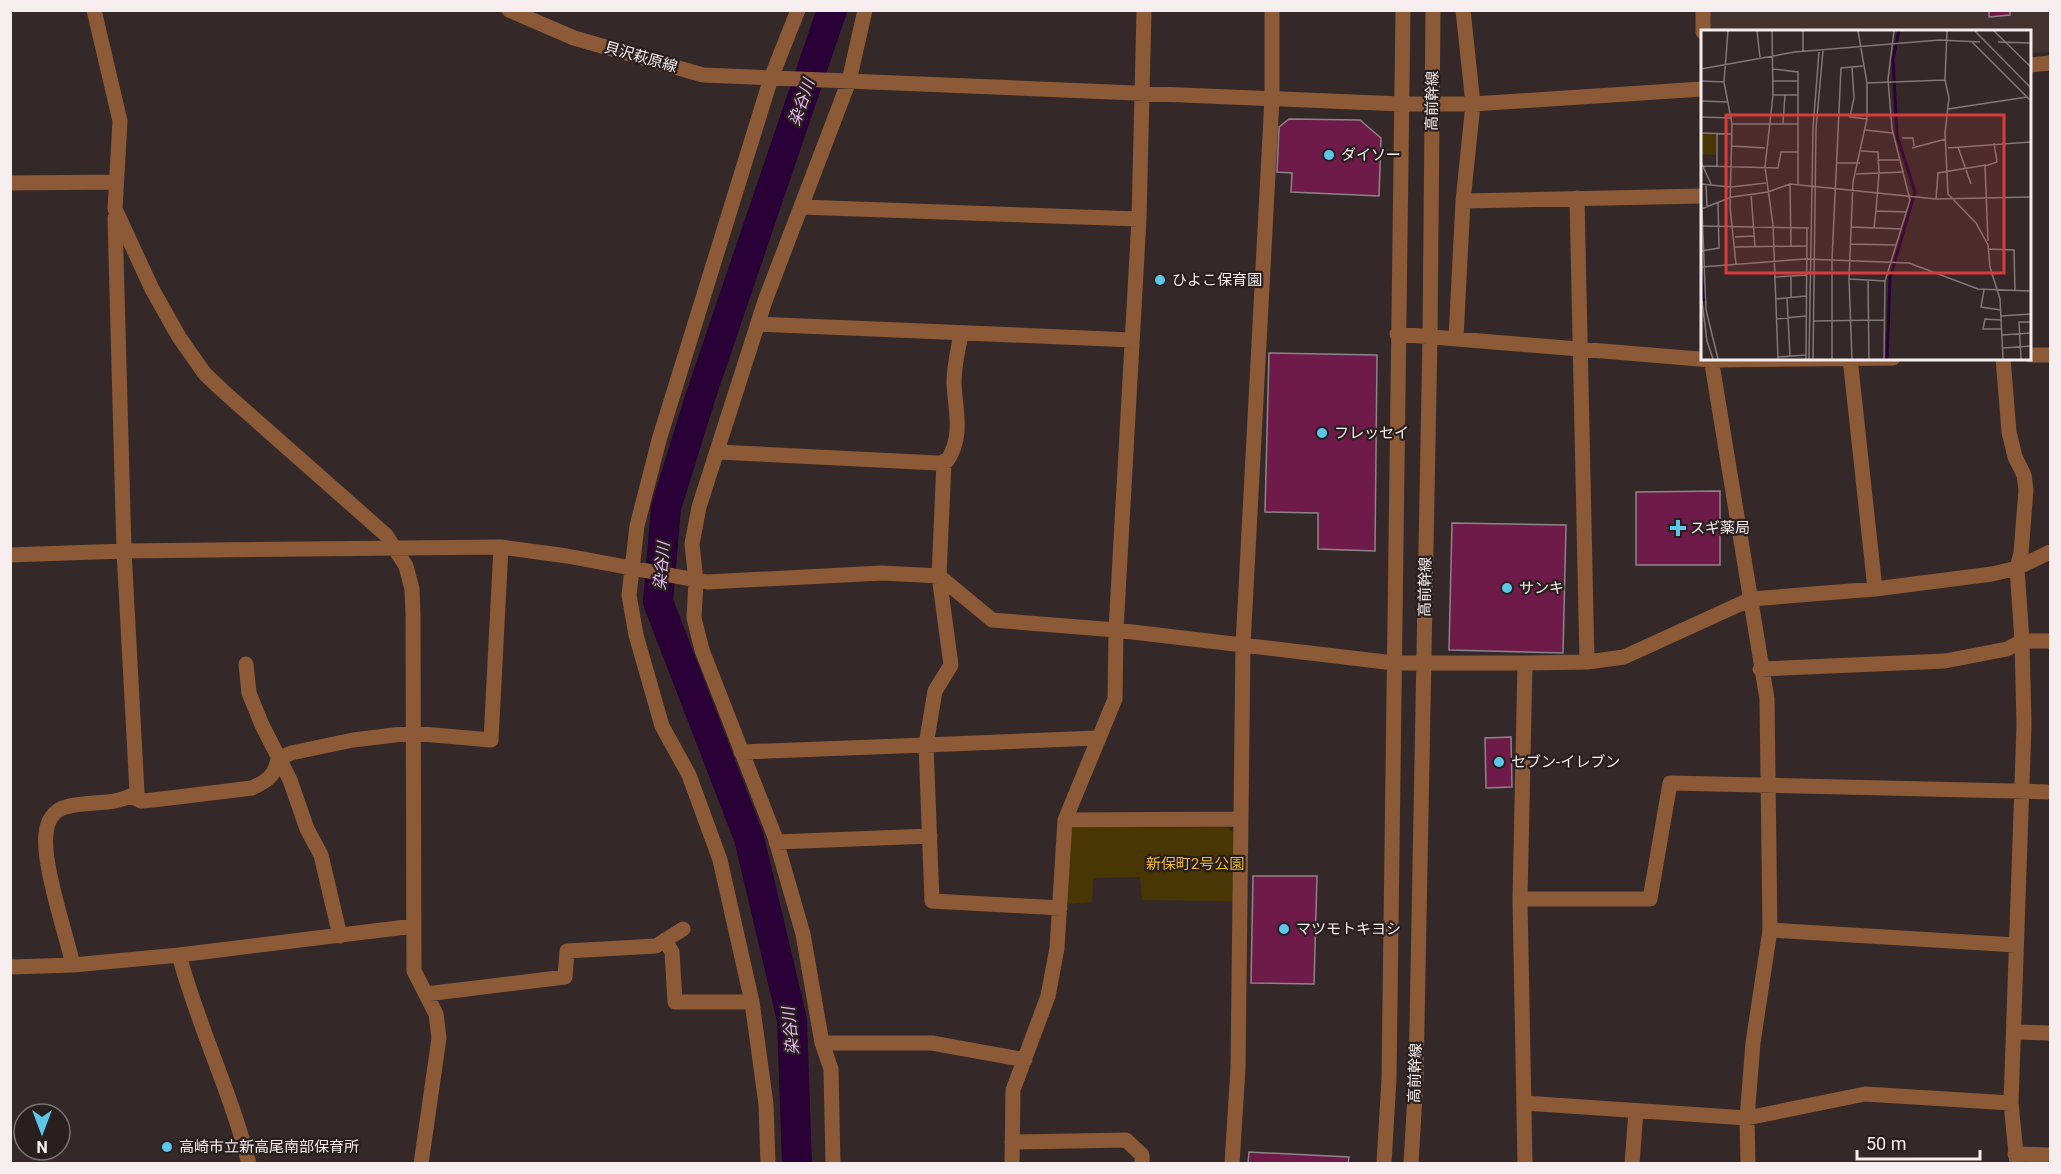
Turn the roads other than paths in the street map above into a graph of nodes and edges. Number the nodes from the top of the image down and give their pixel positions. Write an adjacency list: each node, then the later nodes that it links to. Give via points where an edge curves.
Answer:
1 (94, 10): 22 (street, via 120,121)
2 (509, 10): 14 (street, 貝沢萩原線, via 574,38 703,75)
3 (798, 10): 14 (street)
4 (865, 10): 15 (street)
5 (1144, 10): 17 (street)
6 (1272, 10): 18 (street)
7 (1403, 10): 19 (street, 高前幹線)
8 (1433, 10): 20 (street, 高前幹線)
9 (1463, 10): 21 (street)
10 (1703, 10): 11 (street)
11 (1703, 30)
12 (2050, 63): 13 (street)
13 (2031, 65)
14 (774, 78): 15 (street, 貝沢萩原線); 51 (street, via 659,440 637,526)
15 (845, 81): 17 (street, 貝沢萩原線); 27 (street)
16 (1701, 89): 21 (street, 貝沢萩原線)
17 (1143, 93): 18 (street, 貝沢萩原線); 29 (street)
18 (1272, 98): 19 (street, 貝沢萩原線); 59 (street)
19 (1401, 104): 20 (street, 貝沢萩原線); 32 (street, 高前幹線)
20 (1431, 104): 21 (street, 貝沢萩原線); 33 (street, 高前幹線)
21 (1473, 104): 26 (street)
22 (116, 182): 23 (street); 28 (street)
23 (10, 183)
24 (1701, 196): 25 (street)
25 (1577, 198): 26 (street); 36 (street)
26 (1463, 201): 34 (street)
27 (801, 207): 29 (street); 30 (street)
28 (115, 209): 45 (street, via 179,337 205,374 373,522); 47 (street)
29 (1139, 219): 35 (street)
30 (758, 324): 31 (street); 43 (street)
31 (961, 334): 35 (street); 44 (street, via 955,374 956,447)
32 (1397, 334): 33 (street); 61 (street, 高前幹線)
33 (1430, 336): 34 (street); 62 (street, 高前幹線)
34 (1456, 338): 36 (street)
35 (1132, 340): 56 (street)
36 (1581, 350): 39 (street); 60 (street)
37 (2050, 354): 38 (street)
38 (2031, 355)
39 (1701, 358)
40 (1711, 360): 55 (street)
41 (1850, 360): 54 (street)
42 (2003, 360): 50 (street, via 2009,432 2026,490)
43 (718, 452): 44 (street); 53 (street, via 699,507 692,544)
44 (944, 461): 52 (street)
45 (395, 547): 46 (street); 47 (street); 66 (street, via 406,566 412,589)
46 (501, 547): 51 (street); 66 (street, via 491,740)
47 (123, 551): 49 (street); 74 (street, via 137,792)
48 (2050, 552): 50 (street)
49 (10, 555)
50 (2017, 568): 54 (street); 57 (street)
51 (631, 569): 53 (street); 91 (street, via 629,595 645,669 662,726 689,775 720,860)
52 (939, 576): 53 (street, via 882,573); 56 (street, via 992,620); 68 (street, via 951,665 935,692)
53 (696, 581): 69 (street, via 694,618 709,670)
54 (1875, 589): 55 (street)
55 (1751, 599): 60 (street, via 1624,657); 65 (street)
56 (1116, 630): 59 (street); 67 (street, via 1115,699)
57 (2022, 641): 58 (street); 65 (street, via 2007,649 1945,661); 72 (street, via 2024,725)
58 (2050, 641)
59 (1243, 645): 61 (street); 75 (street)
60 (1587, 662): 63 (street)
61 (1394, 663): 62 (street); 110 (street, 高前幹線, via 1389,1078)
62 (1423, 663): 63 (street); 111 (street, 高前幹線)
63 (1525, 663): 79 (street)
64 (246, 664): 70 (street, via 249,693)
65 (1760, 669): 71 (street, via 1767,699)
66 (415, 734): 70 (street, via 353,740); 81 (street)
67 (1097, 738): 68 (street); 76 (street)
68 (926, 746): 69 (street); 77 (street)
69 (741, 752): 78 (street)
70 (278, 759): 74 (street, via 276,770 252,788 141,801); 84 (street, via 321,855)
71 (1768, 786): 72 (street); 79 (street, via 1670,783 1650,899); 83 (street)
72 (2020, 792): 73 (street); 86 (street)
73 (2050, 792)
74 (130, 796): 88 (street, via 126,800 64,807 48,823 47,855)
75 (1241, 819): 76 (street); 109 (street, via 1238,1068)
76 (1065, 820): 80 (street)
77 (930, 836): 78 (street); 80 (street, via 933,901)
78 (776, 842): 94 (street, via 802,934)
79 (1520, 899): 97 (street)
80 (1060, 908): 95 (street, via 1048,996)
81 (414, 926): 84 (street); 90 (street, via 414,971)
82 (683, 929): 85 (street)
83 (1770, 930): 86 (street); 99 (street, via 1753,1043)
84 (340, 936): 87 (street)
85 (665, 940): 90 (street, via 656,946 567,951 565,977); 91 (street, via 672,952 675,1002)
86 (2016, 945): 92 (street)
87 (179, 955): 88 (street); 103 (street)
88 (73, 965): 89 (street)
89 (10, 967)
90 (426, 994): 104 (street, via 436,1014 439,1038)
91 (752, 1002): 105 (street, via 766,1104)
92 (2014, 1032): 93 (street); 96 (street)
93 (2050, 1033)
94 (822, 1042): 95 (street, via 932,1043); 106 (street, via 831,1069)
95 (1025, 1060): 100 (street, via 1013,1090)
96 (2011, 1102): 99 (street, via 1865,1094); 102 (street)
97 (1524, 1103): 98 (street); 112 (street)
98 (1636, 1111): 99 (street); 113 (street)
99 (1747, 1118): 114 (street)
100 (1011, 1142): 107 (street); 108 (street, via 1126,1140 1142,1155)
101 (2050, 1155): 102 (street)
102 (2016, 1159)
103 (249, 1164)
104 (421, 1164)
105 (768, 1164)
106 (832, 1164)
107 (1012, 1164)
108 (1142, 1164)
109 (1232, 1164)
110 (1384, 1164)
111 (1411, 1164)
112 (1525, 1164)
113 (1632, 1164)
114 (1748, 1164)

